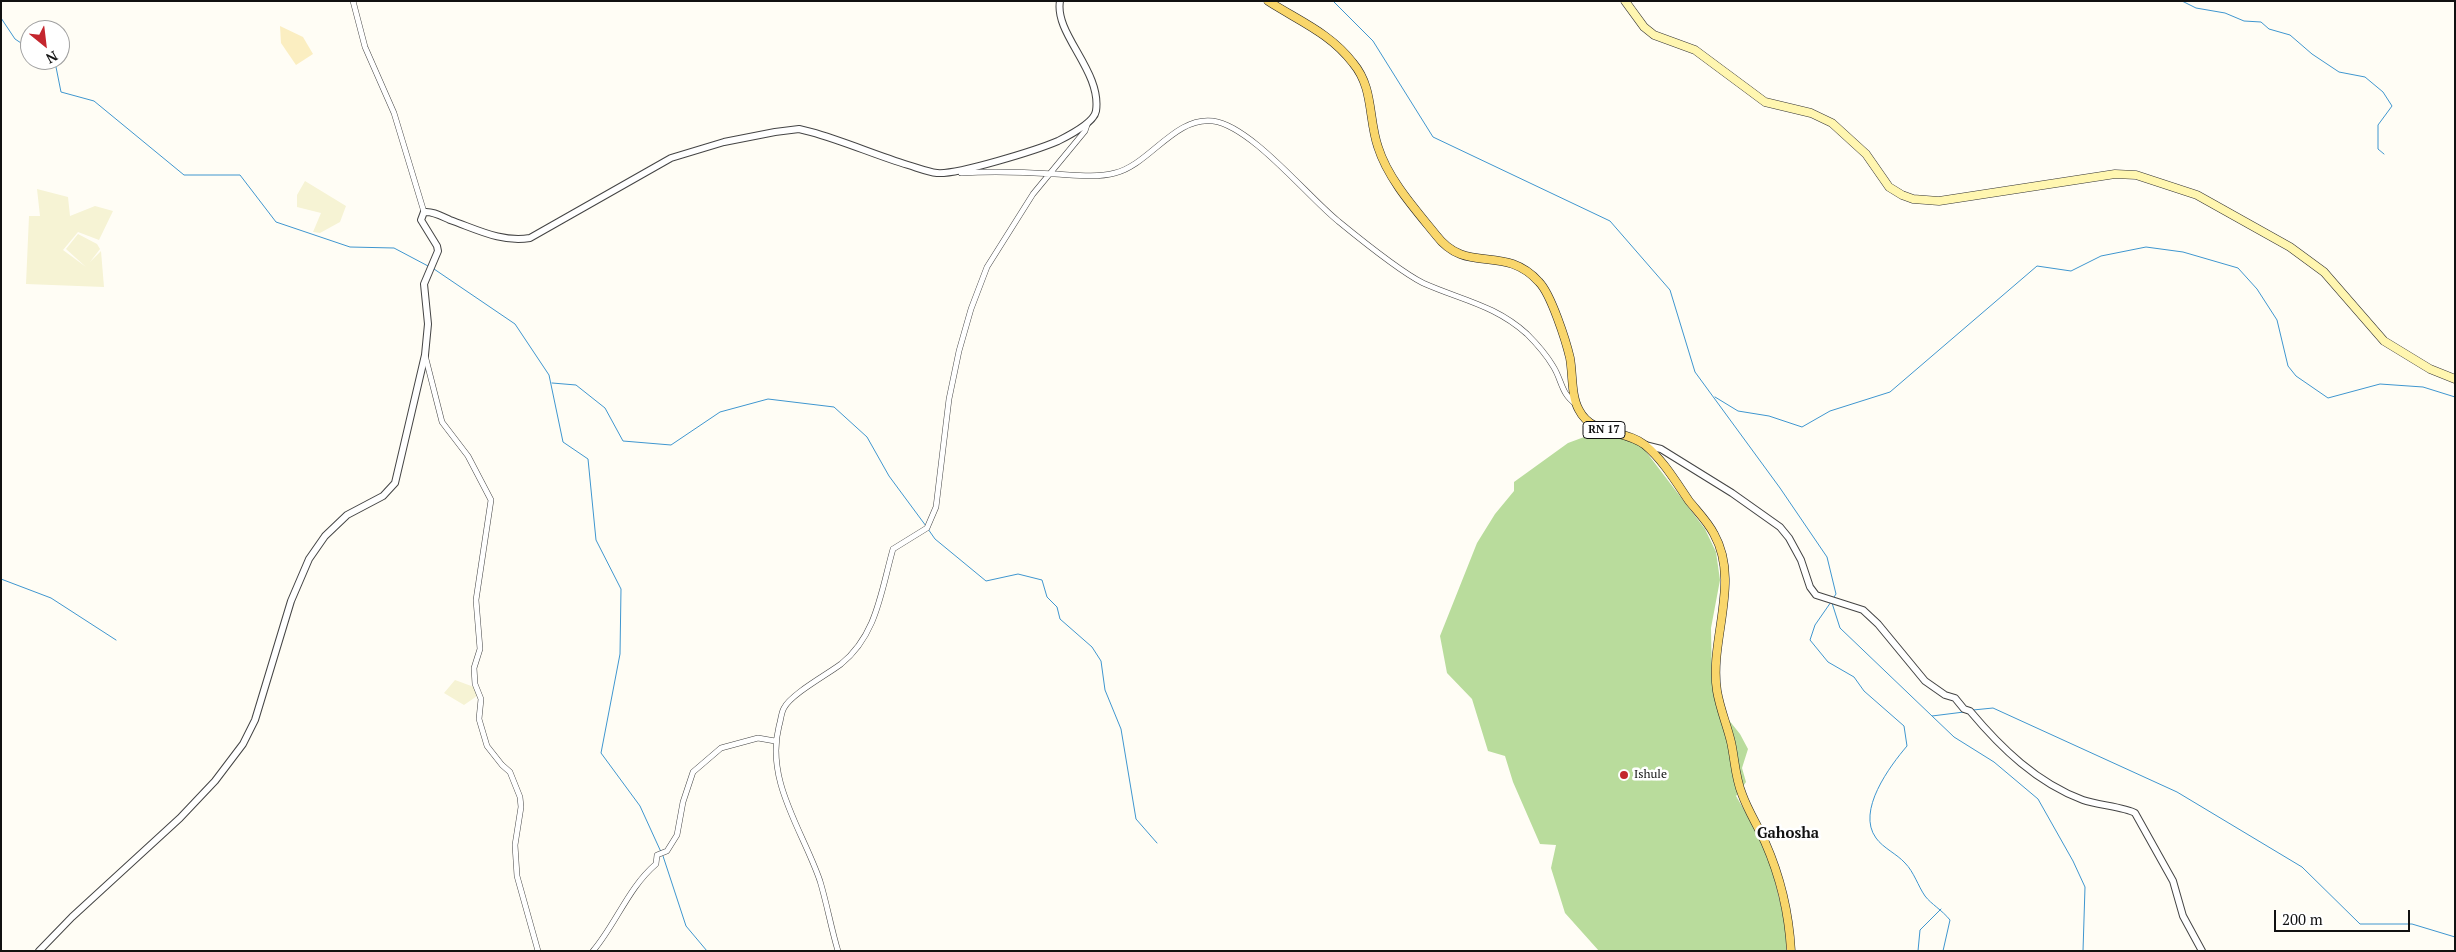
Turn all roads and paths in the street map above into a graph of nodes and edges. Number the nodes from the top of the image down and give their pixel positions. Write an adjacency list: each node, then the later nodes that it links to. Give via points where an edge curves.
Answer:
1 (353, 1): 8 (street, via 365,47 394,113)
2 (1060, 1): 5 (street, via 1063,23 1093,88 1096,112)
3 (1268, 1): 11 (main road, RN 17, via 1318,30 1353,62 1368,90 1378,149 1390,172 1444,245 1462,256 1507,261 1523,267 1542,284 1570,357)
4 (1625, 1): 10 (main road, via 1654,35 1695,50 1765,102 1811,113 1832,123 1866,154 1889,187 1902,195 1939,201 2115,174 2136,175 2197,194 2292,249 2324,272 2384,341 2430,370)
5 (1089, 121): 6 (street, via 1051,143); 7 (street, via 1085,131)
6 (949, 173): 7 (street); 8 (street, via 931,172 799,129 724,142 670,158 530,238 511,240 496,237)
7 (1050, 174): 11 (street, via 1086,176 1116,173 1143,159 1169,137 1190,125 1211,120 1227,124 1264,152 1337,220 1386,258 1422,282 1488,307 1528,335 1554,368 1568,399); 13 (street, via 1033,194 987,267 971,309 949,399 936,507 927,528 893,549 875,620 860,646 784,707)
8 (424, 212): 9 (street, via 421,220 438,251 424,284 428,324)
9 (425, 355): 14 (street, via 395,483 383,496 347,515 325,536 309,559 291,601 255,720 243,744 215,781 180,818); 15 (street, via 442,422 468,456 491,500 476,600 480,649 474,668 475,684 481,699 479,719 487,746 510,772 520,797 515,845 517,876)
10 (2455, 379)
11 (1576, 404): 12 (main road, RN 17, via 1592,426)
12 (1644, 444): 18 (main road, RN 17, via 1714,533 1724,559 1726,579 1717,689 1731,743 1735,776 1774,866 1789,920); 19 (street, via 1661,449 1780,527 1801,560 1813,592 1820,597 1852,605 1871,617 1926,681 1958,700 2015,760 2063,792 2095,804 2135,813 2173,881 2183,916)
13 (775, 741): 16 (street, via 758,738 721,748 693,772 683,802 678,835 667,852 657,855 656,864 645,873 616,913); 17 (street, via 780,785 820,882)
14 (39, 951)
15 (538, 951)
16 (593, 951)
17 (838, 951)
18 (1790, 951)
19 (2202, 951)

